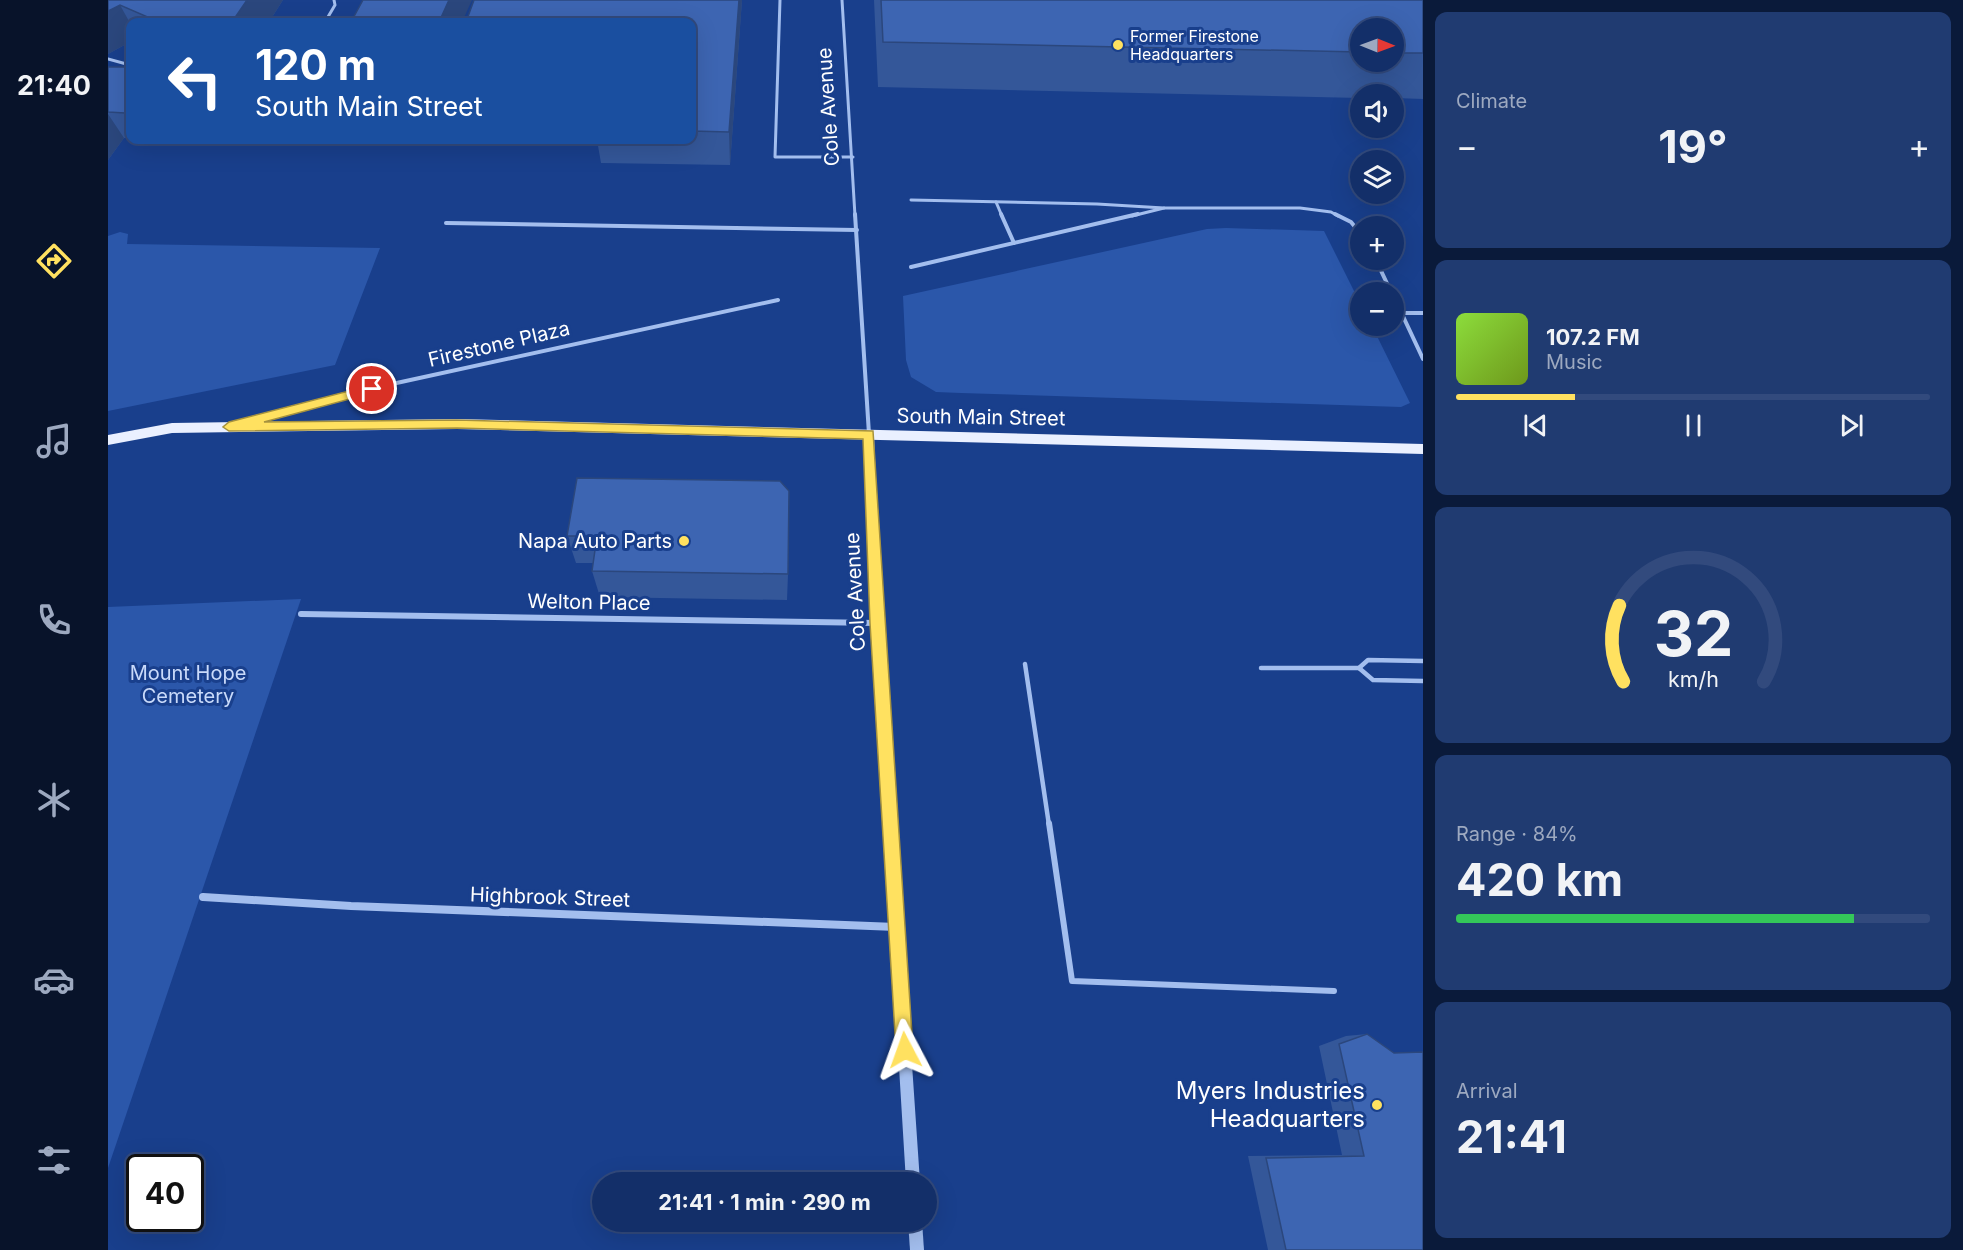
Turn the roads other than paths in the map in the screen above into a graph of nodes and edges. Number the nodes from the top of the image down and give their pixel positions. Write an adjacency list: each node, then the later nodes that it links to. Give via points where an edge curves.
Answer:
1 (334, 0): 4 (lane)
2 (780, 0): 7 (lane, via 775,157)
3 (842, 0): 7 (lane, Cole Avenue)
4 (327, 18)
5 (108, 59): 6 (lane)
6 (126, 64)
7 (853, 157): 13 (lane, Cole Avenue)
8 (911, 200): 9 (lane)
9 (996, 202): 10 (lane); 14 (lane)
10 (1164, 208): 11 (lane, via 1300,208 1331,212); 14 (lane)
11 (1350, 221)
12 (446, 223): 13 (lane)
13 (857, 230): 22 (lane, Cole Avenue)
14 (1014, 243): 15 (lane)
15 (911, 267)
16 (778, 300): 21 (lane, Firestone Plaza, via 404,381)
17 (1404, 313): 18 (lane)
18 (1423, 313)
19 (1404, 319): 20 (lane)
20 (1423, 359)
21 (229, 427): 22 (main road, South Main Street, via 457,424); 23 (main road, South Main Street, via 172,428)
22 (868, 434): 24 (main road, South Main Street); 26 (street, Cole Avenue)
23 (108, 440)
24 (1423, 449)
25 (301, 614): 26 (street, Welton Place)
26 (877, 623): 33 (street, Cole Avenue)
27 (1423, 661): 30 (lane, via 1368,660)
28 (1025, 664): 34 (lane, via 1072,981)
29 (1261, 668): 30 (lane)
30 (1359, 668): 31 (lane, via 1373,680)
31 (1423, 681)
32 (203, 897): 33 (street, Highbrook Street)
33 (896, 927): 35 (street, Cole Avenue)
34 (1334, 991)
35 (912, 1172)
36 (916, 1232): 37 (street)
37 (917, 1250)

